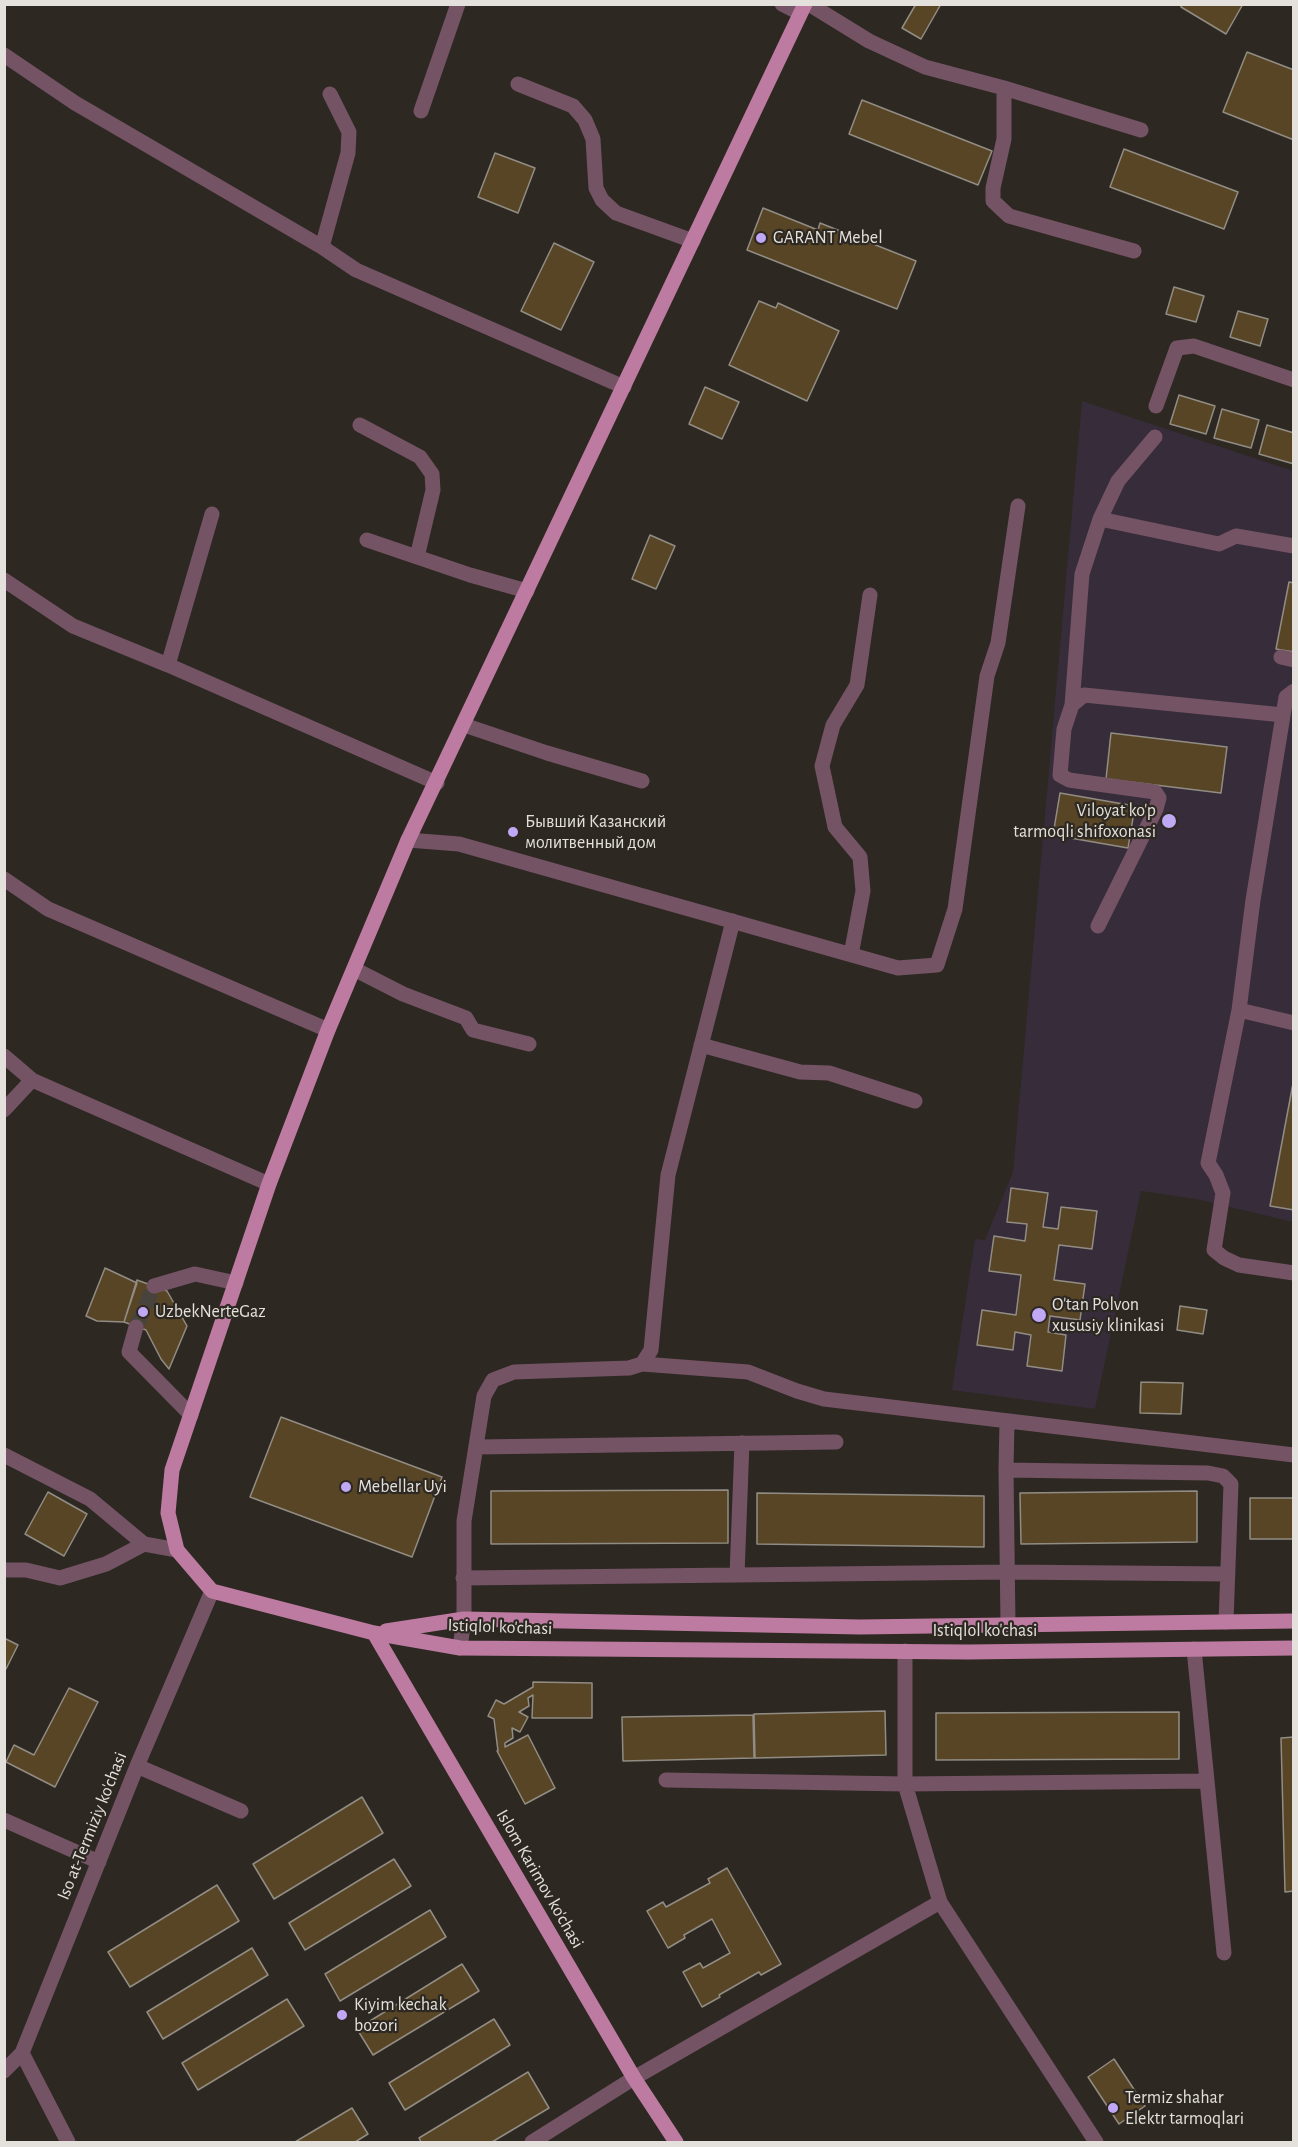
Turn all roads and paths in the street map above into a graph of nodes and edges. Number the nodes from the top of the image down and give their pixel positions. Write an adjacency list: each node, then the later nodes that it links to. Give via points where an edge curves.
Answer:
1 (458, 4): 8 (street)
2 (782, 4): 3 (street)
3 (805, 7): 6 (street, via 925,67); 10 (main road)
4 (4, 55): 11 (street, via 75,103)
5 (518, 84): 10 (street, via 573,106 585,120 593,139 596,188 609,207)
6 (1004, 88): 9 (street); 12 (street, via 1004,139 993,201 1010,216)
7 (330, 94): 11 (street, via 349,132 348,153)
8 (421, 111)
9 (1141, 130)
10 (693, 241): 14 (main road)
11 (322, 247): 14 (street, via 356,270)
12 (1134, 251)
13 (1293, 380): 15 (street, via 1194,346 1177,348)
14 (624, 387): 25 (main road)
15 (1156, 406)
16 (360, 425): 23 (street, via 420,457 432,474 433,490)
17 (1155, 436): 20 (street, via 1118,481)
18 (1018, 506): 38 (street, via 998,643 987,676 955,909 937,965 898,968)
19 (213, 514): 27 (street)
20 (1100, 519): 22 (street, via 1219,544 1236,536); 29 (street, via 1082,574)
21 (367, 540): 23 (street)
22 (1293, 546)
23 (417, 557): 25 (street)
24 (4, 580): 27 (street, via 73,626)
25 (527, 591): 31 (main road)
26 (870, 596): 38 (street, via 857,685 833,725 822,766 835,827 860,857 863,891)
27 (168, 664): 33 (street)
28 (1293, 691): 30 (street, via 1286,697)
29 (1072, 705): 30 (street, via 1084,695); 37 (street, via 1064,729 1060,775 1069,780 1155,792 1159,798)
30 (1283, 716): 40 (street)
31 (464, 725): 32 (street); 33 (main road)
32 (642, 781)
33 (436, 783): 34 (main road)
34 (408, 840): 36 (street, via 459,844); 39 (main road)
35 (4, 879): 42 (street, via 48,909)
36 (733, 921): 38 (street); 44 (street)
37 (1098, 926)
38 (851, 955)
39 (354, 969): 42 (main road); 43 (street, via 403,994 466,1018 473,1030)
40 (1239, 1010): 41 (street); 50 (street, via 1208,1162 1223,1192 1214,1250 1239,1265)
41 (1293, 1023)
42 (328, 1030): 49 (main road)
43 (529, 1044)
44 (701, 1045): 47 (street, via 800,1072 829,1073); 54 (street, via 668,1175 651,1350)
45 (4, 1056): 46 (street)
46 (32, 1080): 48 (street); 49 (street)
47 (915, 1101)
48 (4, 1110)
49 (269, 1184): 51 (main road)
50 (1293, 1273)
51 (236, 1283): 52 (street, via 195,1274); 55 (main road)
52 (154, 1286)
53 (136, 1327): 55 (street, via 129,1352)
54 (642, 1364): 56 (street, via 748,1372 824,1399); 59 (street, via 629,1368 514,1372 493,1380 484,1396)
55 (191, 1415): 64 (main road, via 172,1470 168,1513)
56 (1007, 1421): 61 (street); 62 (street)
57 (836, 1442): 58 (street)
58 (742, 1443): 59 (street); 68 (street)
59 (476, 1447): 69 (street, via 464,1521)
60 (4, 1455): 63 (street, via 90,1499)
61 (1293, 1455)
62 (1006, 1470): 66 (street); 67 (street, via 1222,1476 1231,1484)
63 (144, 1544): 64 (street); 65 (street, via 106,1564 60,1578 26,1570)
64 (177, 1550): 70 (main road)
65 (4, 1570)
66 (1007, 1572): 67 (street); 68 (street); 74 (street)
67 (1228, 1574): 72 (street)
68 (737, 1575): 69 (street)
69 (463, 1578): 71 (street)
70 (212, 1591): 75 (main road); 80 (street, Iso at-Termiziy ko'chasi)
71 (464, 1619): 74 (main road, Istiqlol ko'chasi, via 860,1627); 75 (main road, Istiqlol ko'chasi); 76 (street)
72 (1226, 1622): 73 (main road, Istiqlol ko'chasi); 74 (main road, Istiqlol ko'chasi)
73 (1293, 1622)
74 (1008, 1625)
75 (374, 1633): 76 (main road, Istiqlol ko'chasi); 91 (main road, Islom Karimov ko'chasi)
76 (460, 1648): 79 (main road, Istiqlol ko'chasi)
77 (1293, 1648): 78 (main road, Istiqlol ko'chasi)
78 (1194, 1649): 79 (main road, Istiqlol ko'chasi); 82 (street)
79 (905, 1651): 83 (street)
80 (137, 1766): 84 (street); 86 (street, Iso at-Termiziy ko'chasi)
81 (666, 1780): 83 (street)
82 (1207, 1781): 83 (street); 88 (street)
83 (905, 1784): 87 (street)
84 (241, 1811)
85 (4, 1820): 86 (street)
86 (99, 1862): 89 (street, Iso at-Termiziy ko'chasi)
87 (940, 1902): 91 (street); 95 (street)
88 (1224, 1953)
89 (22, 2053): 90 (street, Iso at-Termiziy ko'chasi); 92 (street)
90 (4, 2071)
91 (634, 2078): 93 (street); 94 (main road, Islom Karimov ko'chasi)
92 (68, 2142)
93 (532, 2142)
94 (676, 2142)
95 (1096, 2142)

